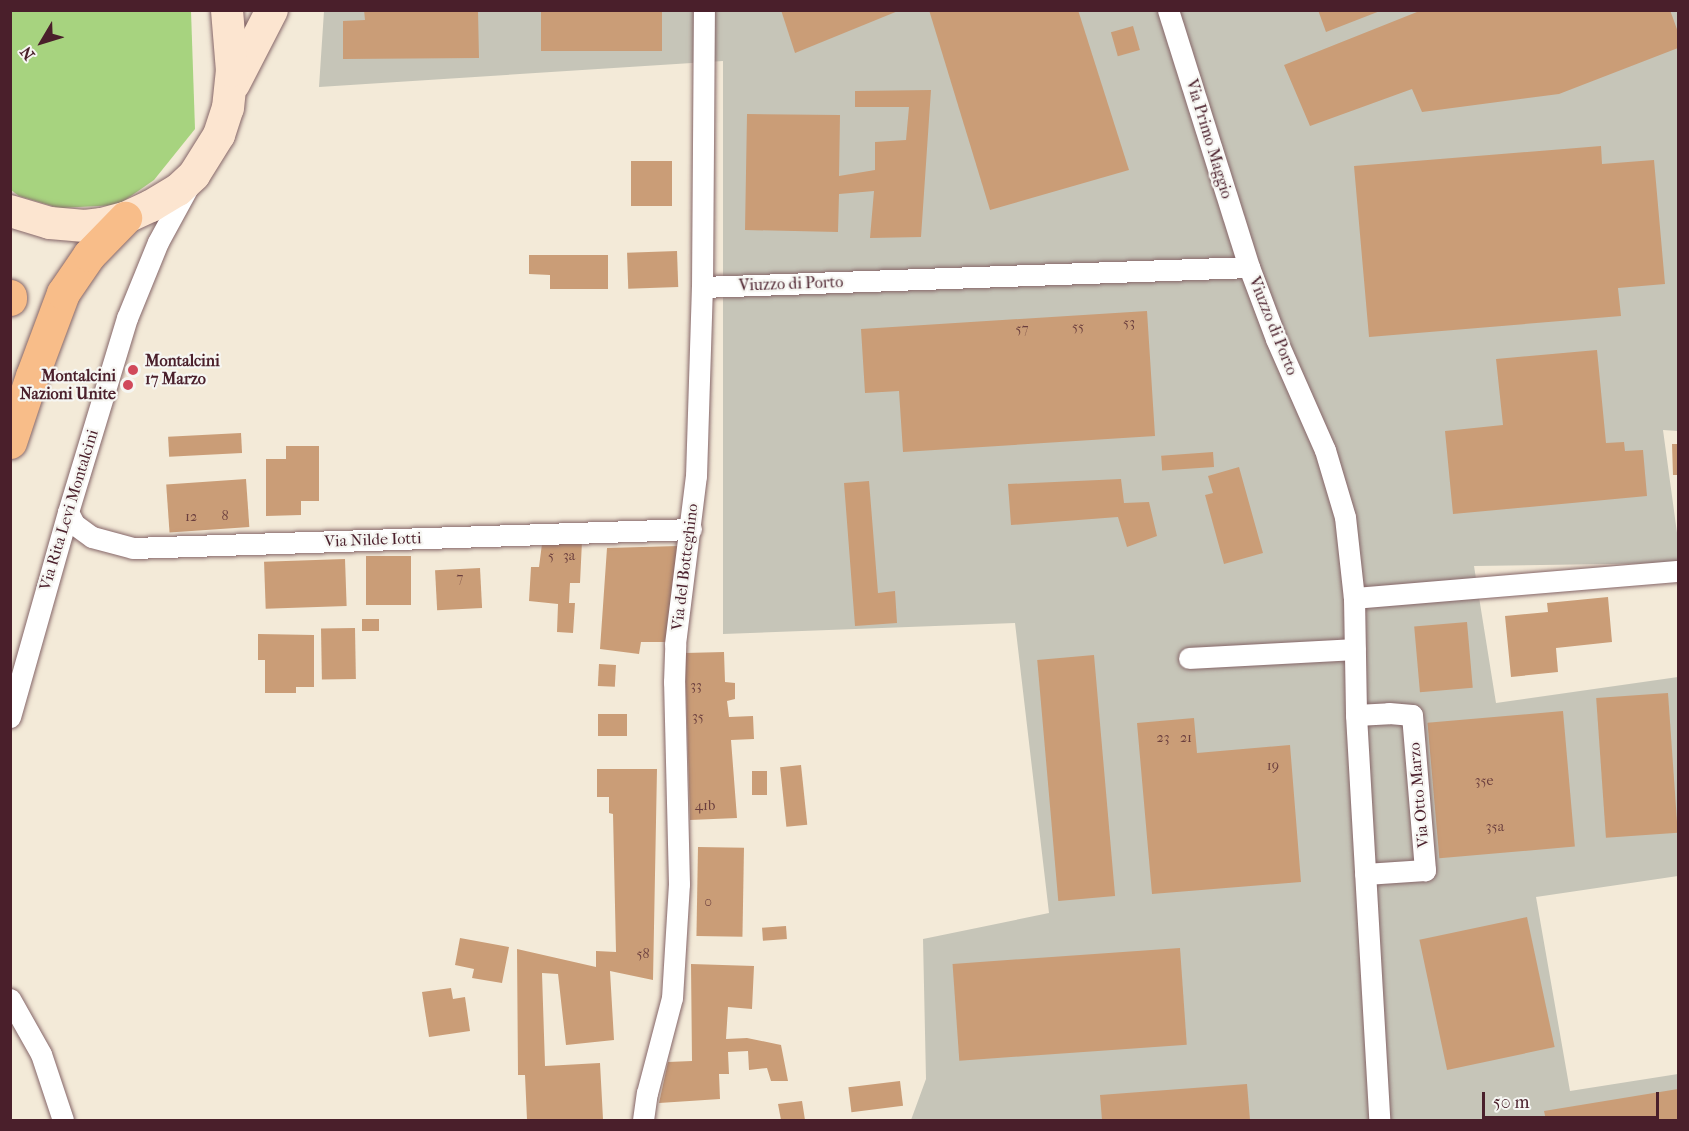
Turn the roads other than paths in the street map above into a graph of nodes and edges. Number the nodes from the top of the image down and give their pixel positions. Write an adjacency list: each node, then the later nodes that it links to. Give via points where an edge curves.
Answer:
1 (227, 10): 5 (main road)
2 (272, 10): 5 (main road)
3 (704, 10): 10 (street, Via del Botteghino)
4 (1168, 10): 9 (street, Via Primo Maggio)
5 (231, 90): 6 (main road, via 219,135)
6 (194, 175): 8 (main road, via 165,199); 12 (street, Via Rita Levi Montalcini, via 136,292)
7 (10, 211): 8 (main road, via 38,221 71,226)
8 (125, 218): 11 (highway, via 89,255 63,293)
9 (1249, 267): 10 (street, Viuzzo di Porto); 15 (street, Viuzzo di Porto, via 1336,483 1345,517)
10 (702, 286): 13 (street, Via del Botteghino)
11 (10, 442)
12 (68, 512): 13 (street, Via Nilde Iotti, via 75,524 92,537 133,548); 19 (street, Via Rita Levi Montalcini)
13 (691, 529): 23 (street, Via del Botteghino, via 675,644 679,884 672,998)
14 (1678, 571): 15 (street)
15 (1354, 598): 16 (street)
16 (1355, 649): 17 (street); 18 (street)
17 (1189, 658)
18 (1356, 715): 20 (street); 20 (street, Via Otto Marzo, via 1412,715 1425,870)
19 (10, 717)
20 (1365, 874): 24 (street)
21 (10, 999): 22 (street, via 41,1054)
22 (63, 1120)
23 (643, 1120)
24 (1379, 1120)

